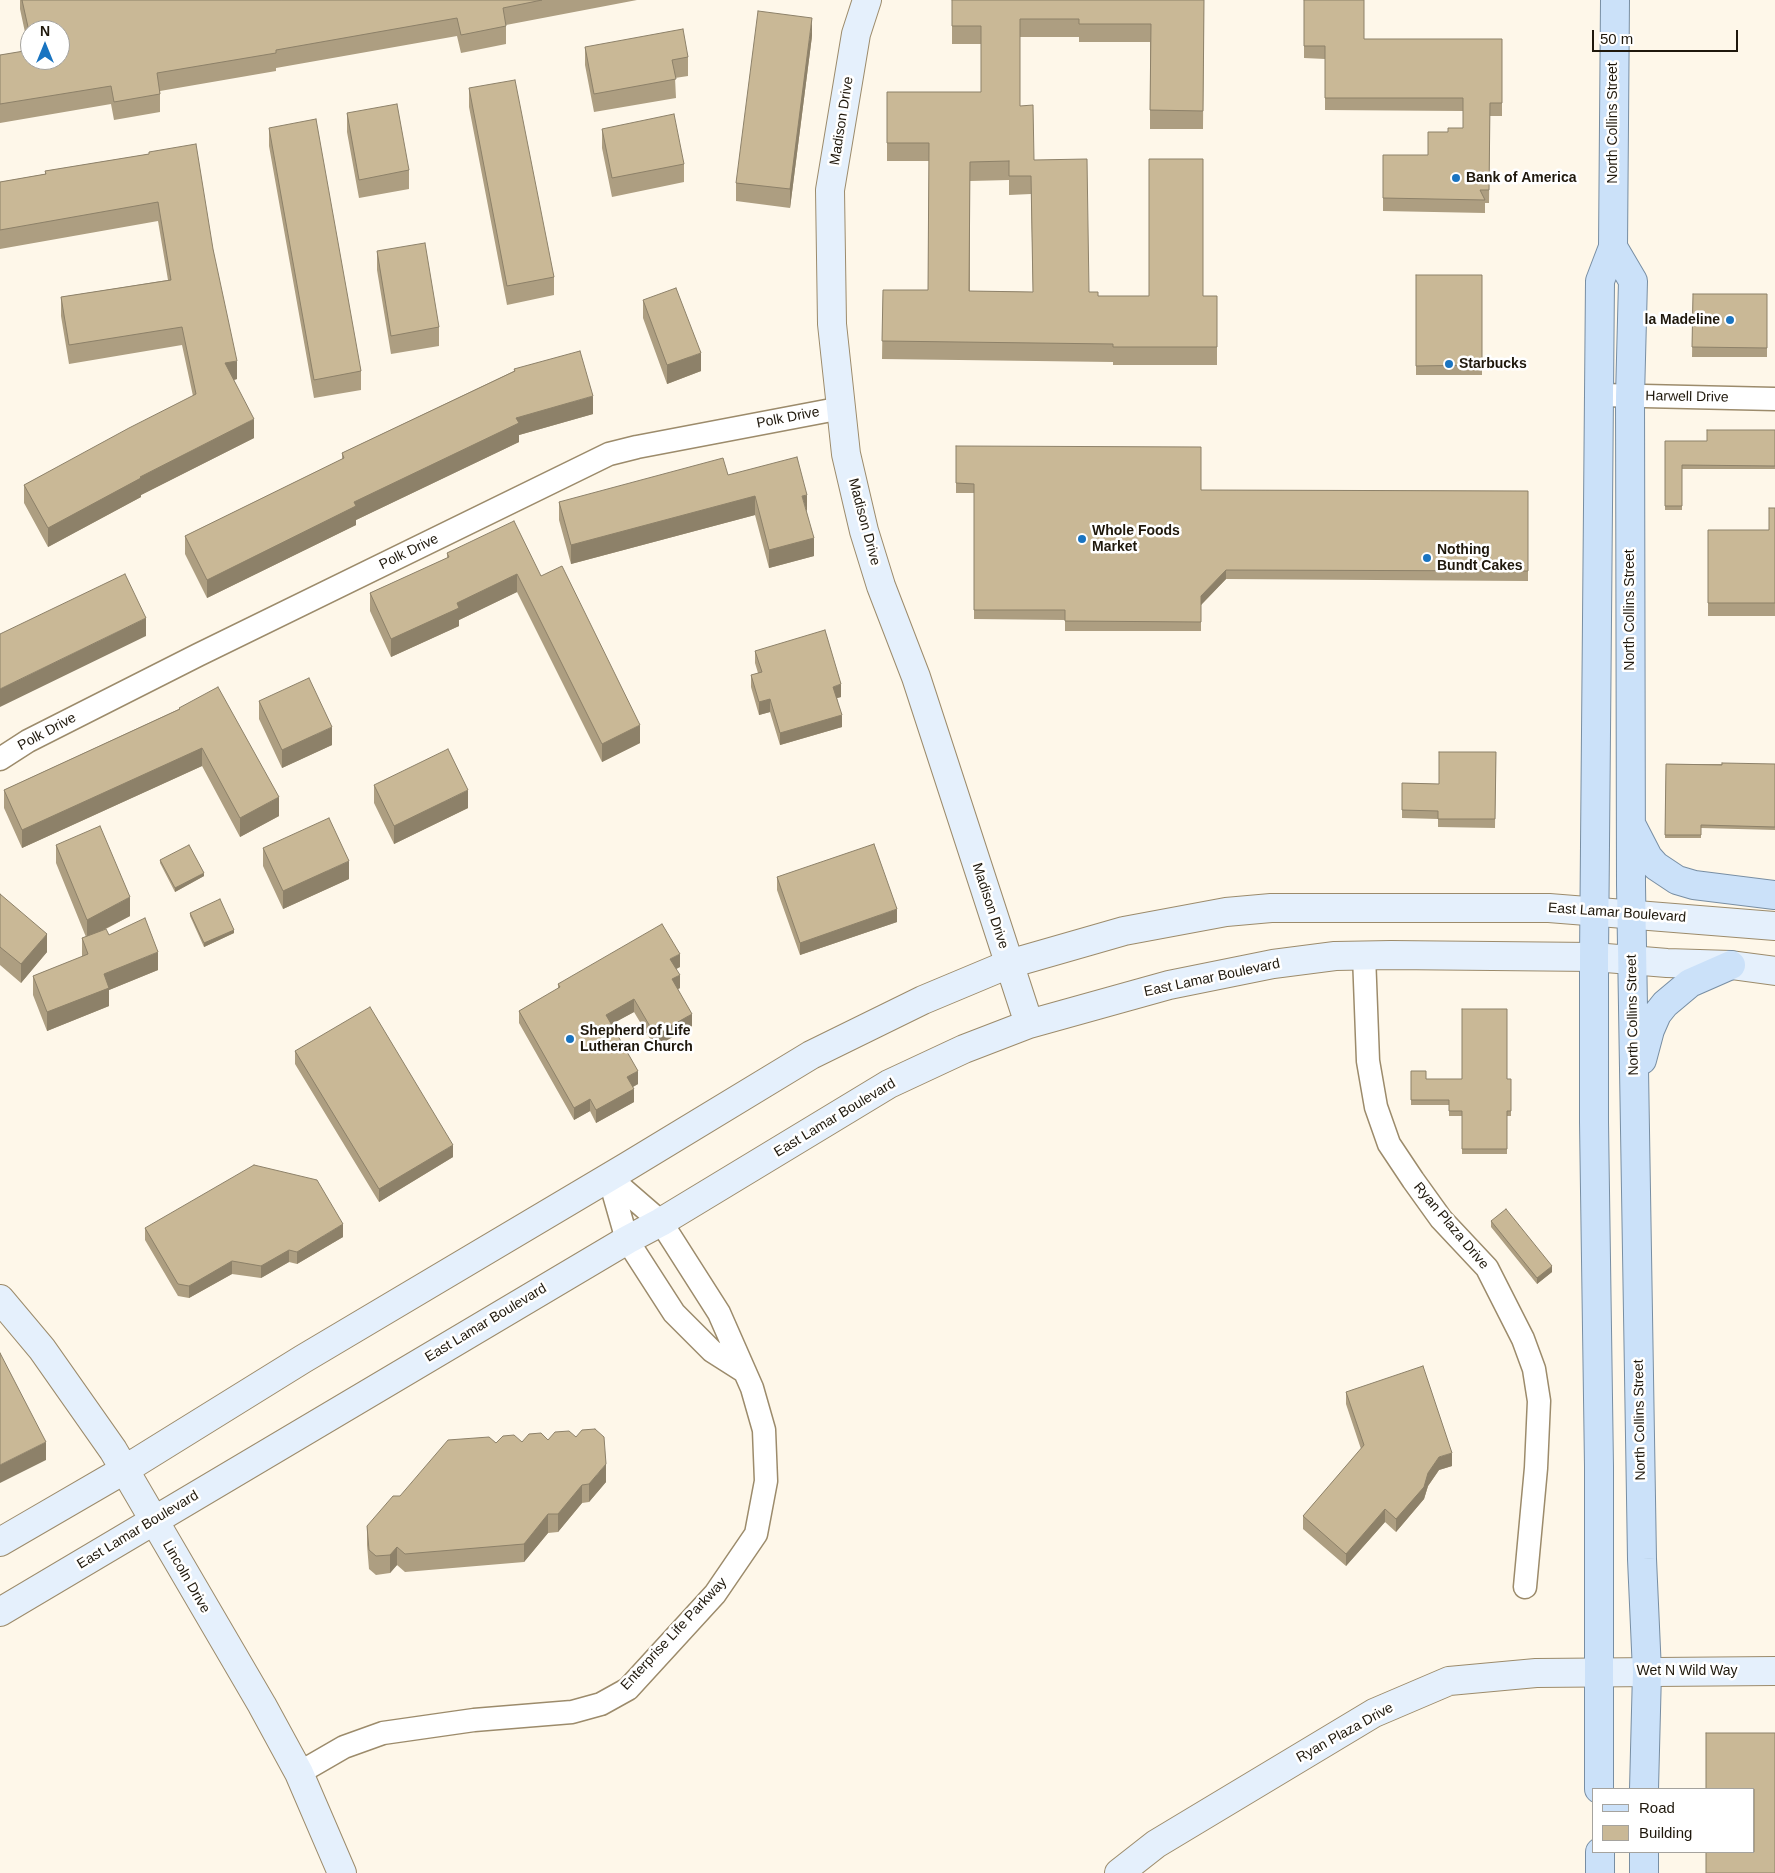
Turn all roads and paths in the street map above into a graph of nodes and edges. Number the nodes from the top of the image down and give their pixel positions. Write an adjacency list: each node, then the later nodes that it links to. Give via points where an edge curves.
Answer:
1 (867, 0): 7 (main road, Madison Drive, via 856,34 830,190 832,324)
2 (1615, 0): 3 (main road, North Collins Street)
3 (1613, 247): 4 (main road, North Collins Street, via 1600,281); 5 (main road, North Collins Street, via 1633,281)
4 (1600, 395): 5 (street, Harwell Drive); 11 (main road, North Collins Street)
5 (1630, 396): 6 (street, Harwell Drive); 9 (main road, North Collins Street)
6 (1775, 399)
7 (842, 408): 8 (street, Polk Drive, via 609,454 198,655 28,741); 17 (main road, Madison Drive, via 846,454 864,531 916,677)
8 (0, 759)
9 (1631, 823): 10 (main road, via 1648,857 1677,880 1703,887); 12 (main road, North Collins Street)
10 (1775, 895)
11 (1594, 911): 12 (main road, East Lamar Boulevard); 15 (main road, North Collins Street); 17 (main road, East Lamar Boulevard, via 1353,906 1226,912 1124,931)
12 (1631, 914): 13 (main road, East Lamar Boulevard); 16 (main road, North Collins Street)
13 (1775, 926)
14 (1364, 955): 15 (main road, East Lamar Boulevard); 20 (main road, East Lamar Boulevard, via 1273,964 1188,981); 30 (street, Ryan Plaza Drive, via 1368,1061 1376,1107 1389,1144 1441,1219 1487,1268 1523,1338 1534,1369 1540,1401)
15 (1594, 957): 16 (main road, East Lamar Boulevard); 33 (main road, North Collins Street)
16 (1632, 960): 18 (main road, East Lamar Boulevard); 21 (main road, North Collins Street)
17 (1009, 964): 20 (main road, Madison Drive); 22 (main road, East Lamar Boulevard, via 923,1000 811,1055)
18 (1731, 965): 19 (main road, East Lamar Boulevard); 21 (main road, via 1690,983 1657,1014 1643,1055)
19 (1775, 972)
20 (1029, 1024): 23 (main road, East Lamar Boulevard, via 964,1049 889,1084)
21 (1635, 1126): 34 (main road, North Collins Street, via 1642,1559)
22 (609, 1177): 23 (street, Enterprise Life Parkway); 24 (street); 27 (main road, East Lamar Boulevard, via 311,1354)
23 (661, 1222): 24 (main road, East Lamar Boulevard); 26 (street, Enterprise Life Parkway, via 719,1313)
24 (627, 1240): 26 (street, via 674,1313 712,1351); 28 (main road, East Lamar Boulevard)
25 (0, 1298): 27 (main road, Lincoln Drive, via 42,1349)
26 (745, 1372): 35 (street, Enterprise Life Parkway, via 764,1430 766,1481 756,1534 715,1594 628,1689 601,1704 572,1712 474,1720 383,1733 344,1747)
27 (124, 1470): 28 (main road, Lincoln Drive); 29 (main road, East Lamar Boulevard)
28 (154, 1521): 31 (main road, East Lamar Boulevard); 35 (main road, Lincoln Drive)
29 (0, 1542)
30 (1526, 1587)
31 (0, 1612)
32 (1775, 1671): 34 (main road, Wet N Wild Way)
33 (1599, 1672): 34 (main road, Wet N Wild Way); 36 (main road, North Collins Street); 41 (main road, Ryan Plaza Drive, via 1536,1673 1449,1681 1374,1713 1156,1844)
34 (1647, 1672): 37 (main road, North Collins Street)
35 (299, 1773): 40 (main road, Lincoln Drive)
36 (1600, 1788)
37 (1644, 1788)
38 (1600, 1853): 42 (main road)
39 (1644, 1853): 43 (main road)
40 (342, 1873)
41 (1119, 1873)
42 (1600, 1873)
43 (1644, 1873)

